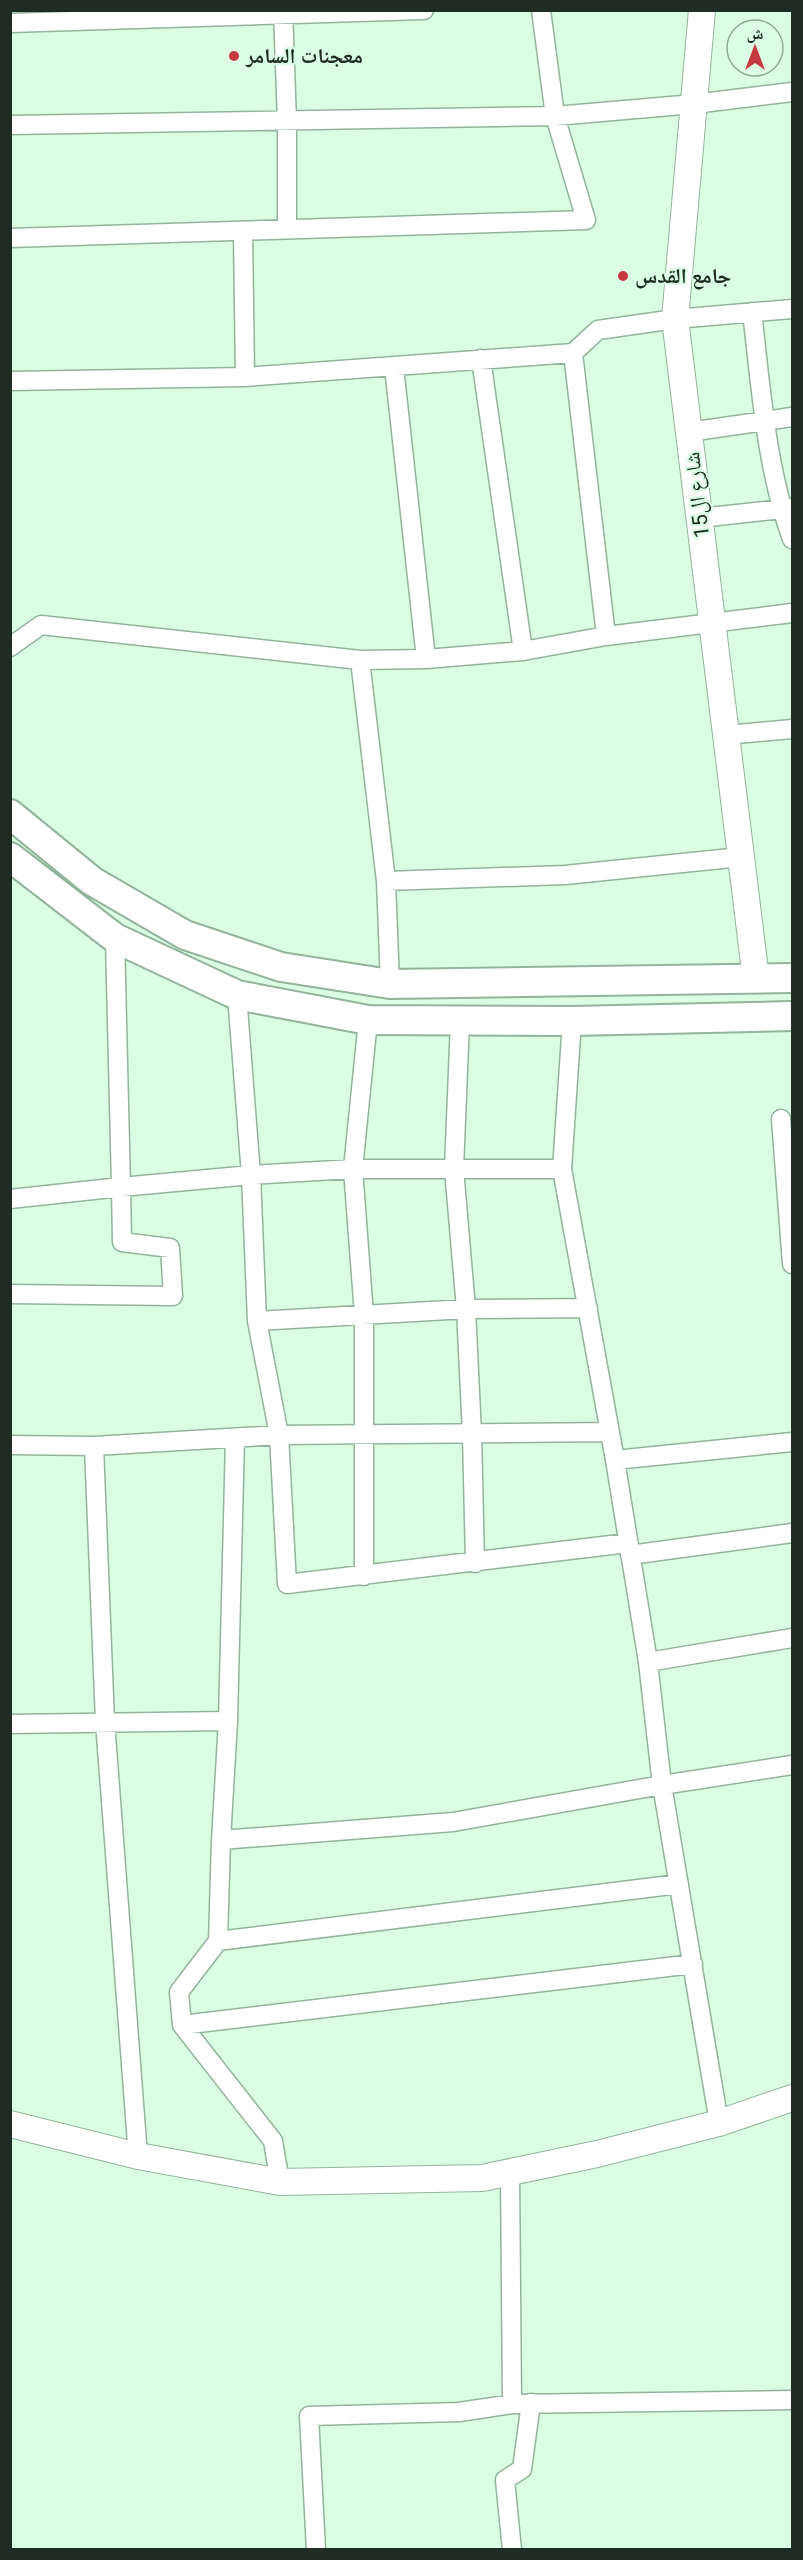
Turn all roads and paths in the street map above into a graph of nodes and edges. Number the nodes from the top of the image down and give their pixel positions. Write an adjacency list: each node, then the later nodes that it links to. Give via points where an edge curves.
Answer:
1 (424, 10): 4 (street)
2 (541, 10): 8 (street)
3 (702, 10): 7 (main road, شارع ال15)
4 (283, 12): 5 (street); 9 (street)
5 (10, 23)
6 (792, 92): 7 (street)
7 (694, 104): 8 (street); 16 (main road, شارع ال15)
8 (555, 116): 9 (street); 11 (street, via 586,220)
9 (287, 122): 10 (street); 11 (street)
10 (10, 125)
11 (287, 228): 12 (street)
12 (243, 232): 13 (street); 20 (street)
13 (10, 238)
14 (792, 309): 15 (street)
15 (752, 312): 16 (street); 23 (street)
16 (675, 319): 17 (street, via 598,330); 24 (main road, شارع ال15)
17 (573, 353): 18 (street); 30 (street)
18 (481, 359): 19 (street); 32 (street)
19 (394, 367): 20 (street); 33 (street)
20 (245, 377): 21 (street)
21 (10, 381)
22 (792, 417): 23 (street)
23 (765, 420): 24 (street); 25 (street)
24 (689, 432): 26 (main road, شارع ال15)
25 (787, 508): 26 (street); 27 (street)
26 (700, 518): 29 (main road, شارع ال15)
27 (792, 539)
28 (792, 613): 29 (street)
29 (712, 624): 30 (street); 36 (main road, شارع ال15)
30 (606, 636): 32 (street)
31 (10, 647): 34 (street, via 42,625)
32 (523, 651): 33 (street)
33 (426, 658): 34 (street)
34 (360, 660): 40 (street)
35 (792, 729): 36 (street)
36 (726, 735): 38 (main road, شارع ال15)
37 (10, 814): 44 (main road, via 92,881 185,935 281,967)
38 (741, 857): 40 (street, via 565,875); 43 (main road, شارع ال15)
39 (12, 865): 41 (main road)
40 (386, 881): 44 (street)
41 (115, 938): 45 (main road); 55 (street)
42 (792, 978): 43 (main road)
43 (756, 979): 44 (main road)
44 (390, 984)
45 (237, 995): 47 (main road); 54 (street)
46 (792, 1016): 49 (main road)
47 (368, 1020): 48 (main road); 51 (street)
48 (460, 1021): 49 (main road); 52 (street)
49 (572, 1021): 53 (street)
50 (781, 1119): 57 (street)
51 (354, 1169): 52 (street); 54 (street); 61 (street)
52 (454, 1169): 53 (street); 60 (street)
53 (562, 1169): 59 (street)
54 (251, 1175): 55 (street); 62 (street)
55 (121, 1187): 56 (street); 58 (street, via 122,1242 170,1248 173,1296)
56 (10, 1199)
57 (792, 1264)
58 (10, 1294)
59 (588, 1308): 60 (street); 63 (street)
60 (466, 1309): 61 (street); 64 (street)
61 (364, 1315): 62 (street); 66 (street)
62 (257, 1322): 65 (street)
63 (610, 1432): 64 (street); 71 (street)
64 (472, 1434): 66 (street); 74 (street)
65 (279, 1435): 66 (street); 67 (street); 75 (street, via 287,1584)
66 (365, 1435): 75 (street)
67 (235, 1438): 70 (street); 78 (street)
68 (792, 1442): 71 (street)
69 (10, 1445): 70 (street)
70 (94, 1446): 79 (street)
71 (615, 1460): 73 (street)
72 (792, 1533): 73 (street)
73 (629, 1549): 74 (street); 77 (street)
74 (475, 1563): 75 (street)
75 (364, 1576)
76 (792, 1638): 77 (street)
77 (648, 1662): 82 (street)
78 (228, 1721): 79 (street); 83 (street)
79 (105, 1722): 80 (street); 91 (street)
80 (10, 1724)
81 (792, 1765): 82 (street)
82 (662, 1785): 83 (street, via 453,1822); 84 (street)
83 (221, 1839): 85 (street)
84 (679, 1884): 85 (street); 86 (street)
85 (218, 1941): 87 (street, via 179,1992)
86 (693, 1964): 87 (street); 89 (street)
87 (182, 2025): 93 (street, via 273,2141)
88 (792, 2098): 89 (main road)
89 (719, 2123): 92 (main road)
90 (10, 2124): 91 (main road)
91 (138, 2156): 93 (main road)
92 (510, 2172): 93 (main road, via 482,2178); 95 (street)
93 (280, 2182)
94 (792, 2400): 95 (street)
95 (522, 2403): 96 (street, via 459,2412 309,2416); 97 (street, via 522,2469 505,2480)
96 (316, 2550)
97 (512, 2550)

